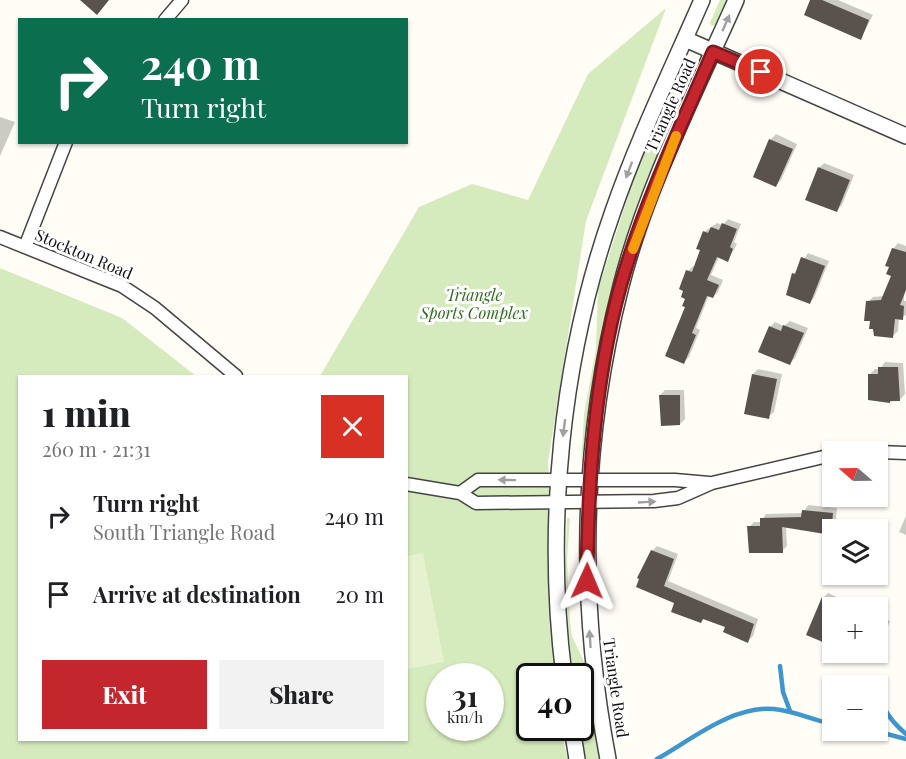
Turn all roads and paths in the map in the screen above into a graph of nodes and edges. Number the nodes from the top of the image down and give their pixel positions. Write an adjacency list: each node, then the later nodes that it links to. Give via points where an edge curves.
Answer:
1 (182, 0): 4 (street)
2 (702, 0): 5 (street, Triangle Road)
3 (736, 0): 6 (street, Triangle Road, one-way to 3)
4 (167, 18)
5 (685, 39): 6 (street); 16 (street, Triangle Road, one-way to 16, via 611,215 594,274 572,376)
6 (713, 52): 7 (street); 15 (street, Triangle Road, via 657,179 621,285 604,361)
7 (906, 136)
8 (65, 144): 10 (street)
9 (0, 237): 10 (street, Stockton Road)
10 (25, 247): 11 (street, Stockton Road, via 122,286 155,308)
11 (235, 375)
12 (888, 452): 13 (street)
13 (906, 453)
14 (822, 457): 17 (street)
15 (590, 479): 16 (street); 17 (street); 21 (street, Triangle Road)
16 (559, 480): 19 (street, one-way to 19, via 478,480); 20 (street, Triangle Road)
17 (712, 483): 21 (street, one-way to 17, via 666,500)
18 (408, 484): 19 (street)
19 (460, 493): 20 (street, via 476,503)
20 (558, 503): 21 (street); 22 (street, Triangle Road)
21 (588, 504): 25 (street, Triangle Road, one-way to 21, via 590,644)
22 (563, 663)
23 (574, 741): 24 (street)
24 (577, 759)
25 (608, 759)

